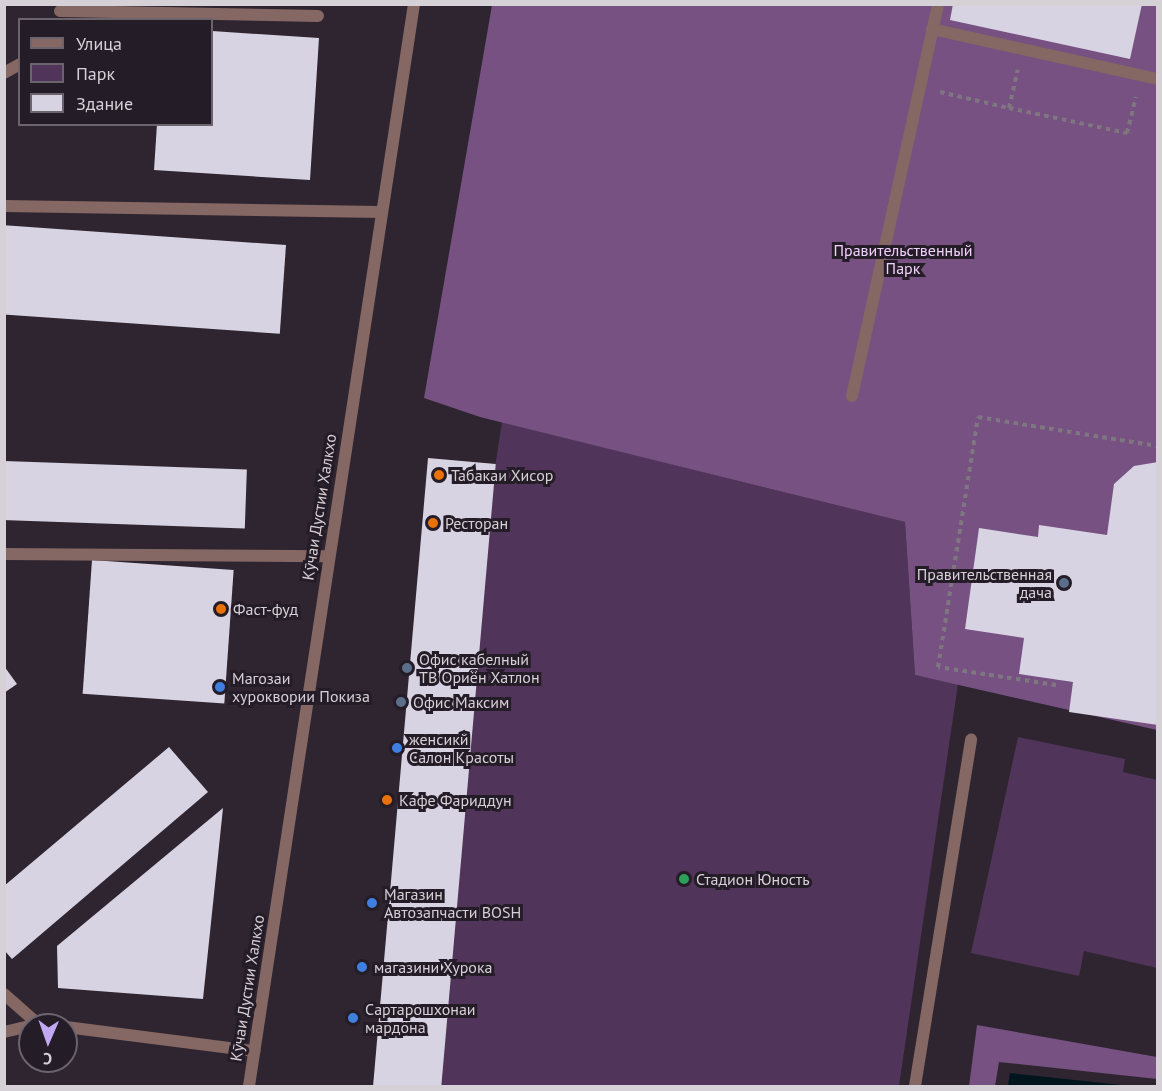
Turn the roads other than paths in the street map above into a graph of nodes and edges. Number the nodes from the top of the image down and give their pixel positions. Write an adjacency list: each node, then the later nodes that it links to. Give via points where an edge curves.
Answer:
1 (414, 4): 10 (street, Кӯчаи Дустии Халкхо)
2 (938, 4): 5 (street)
3 (60, 12): 4 (street)
4 (318, 16)
5 (932, 29): 8 (street); 11 (street)
6 (18, 65): 7 (street)
7 (4, 73)
8 (1158, 79)
9 (4, 206): 10 (street)
10 (380, 212): 13 (street, Кӯчаи Дустии Халкхо)
11 (852, 396)
12 (4, 554): 13 (street)
13 (329, 556): 18 (street, Кӯчаи Дустии Халкхо)
14 (971, 739): 20 (street)
15 (4, 994): 16 (street)
16 (24, 1013)
17 (78, 1029): 18 (street)
18 (254, 1051): 19 (street, Кӯчаи Дустии Халкхо)
19 (249, 1086)
20 (915, 1086)

